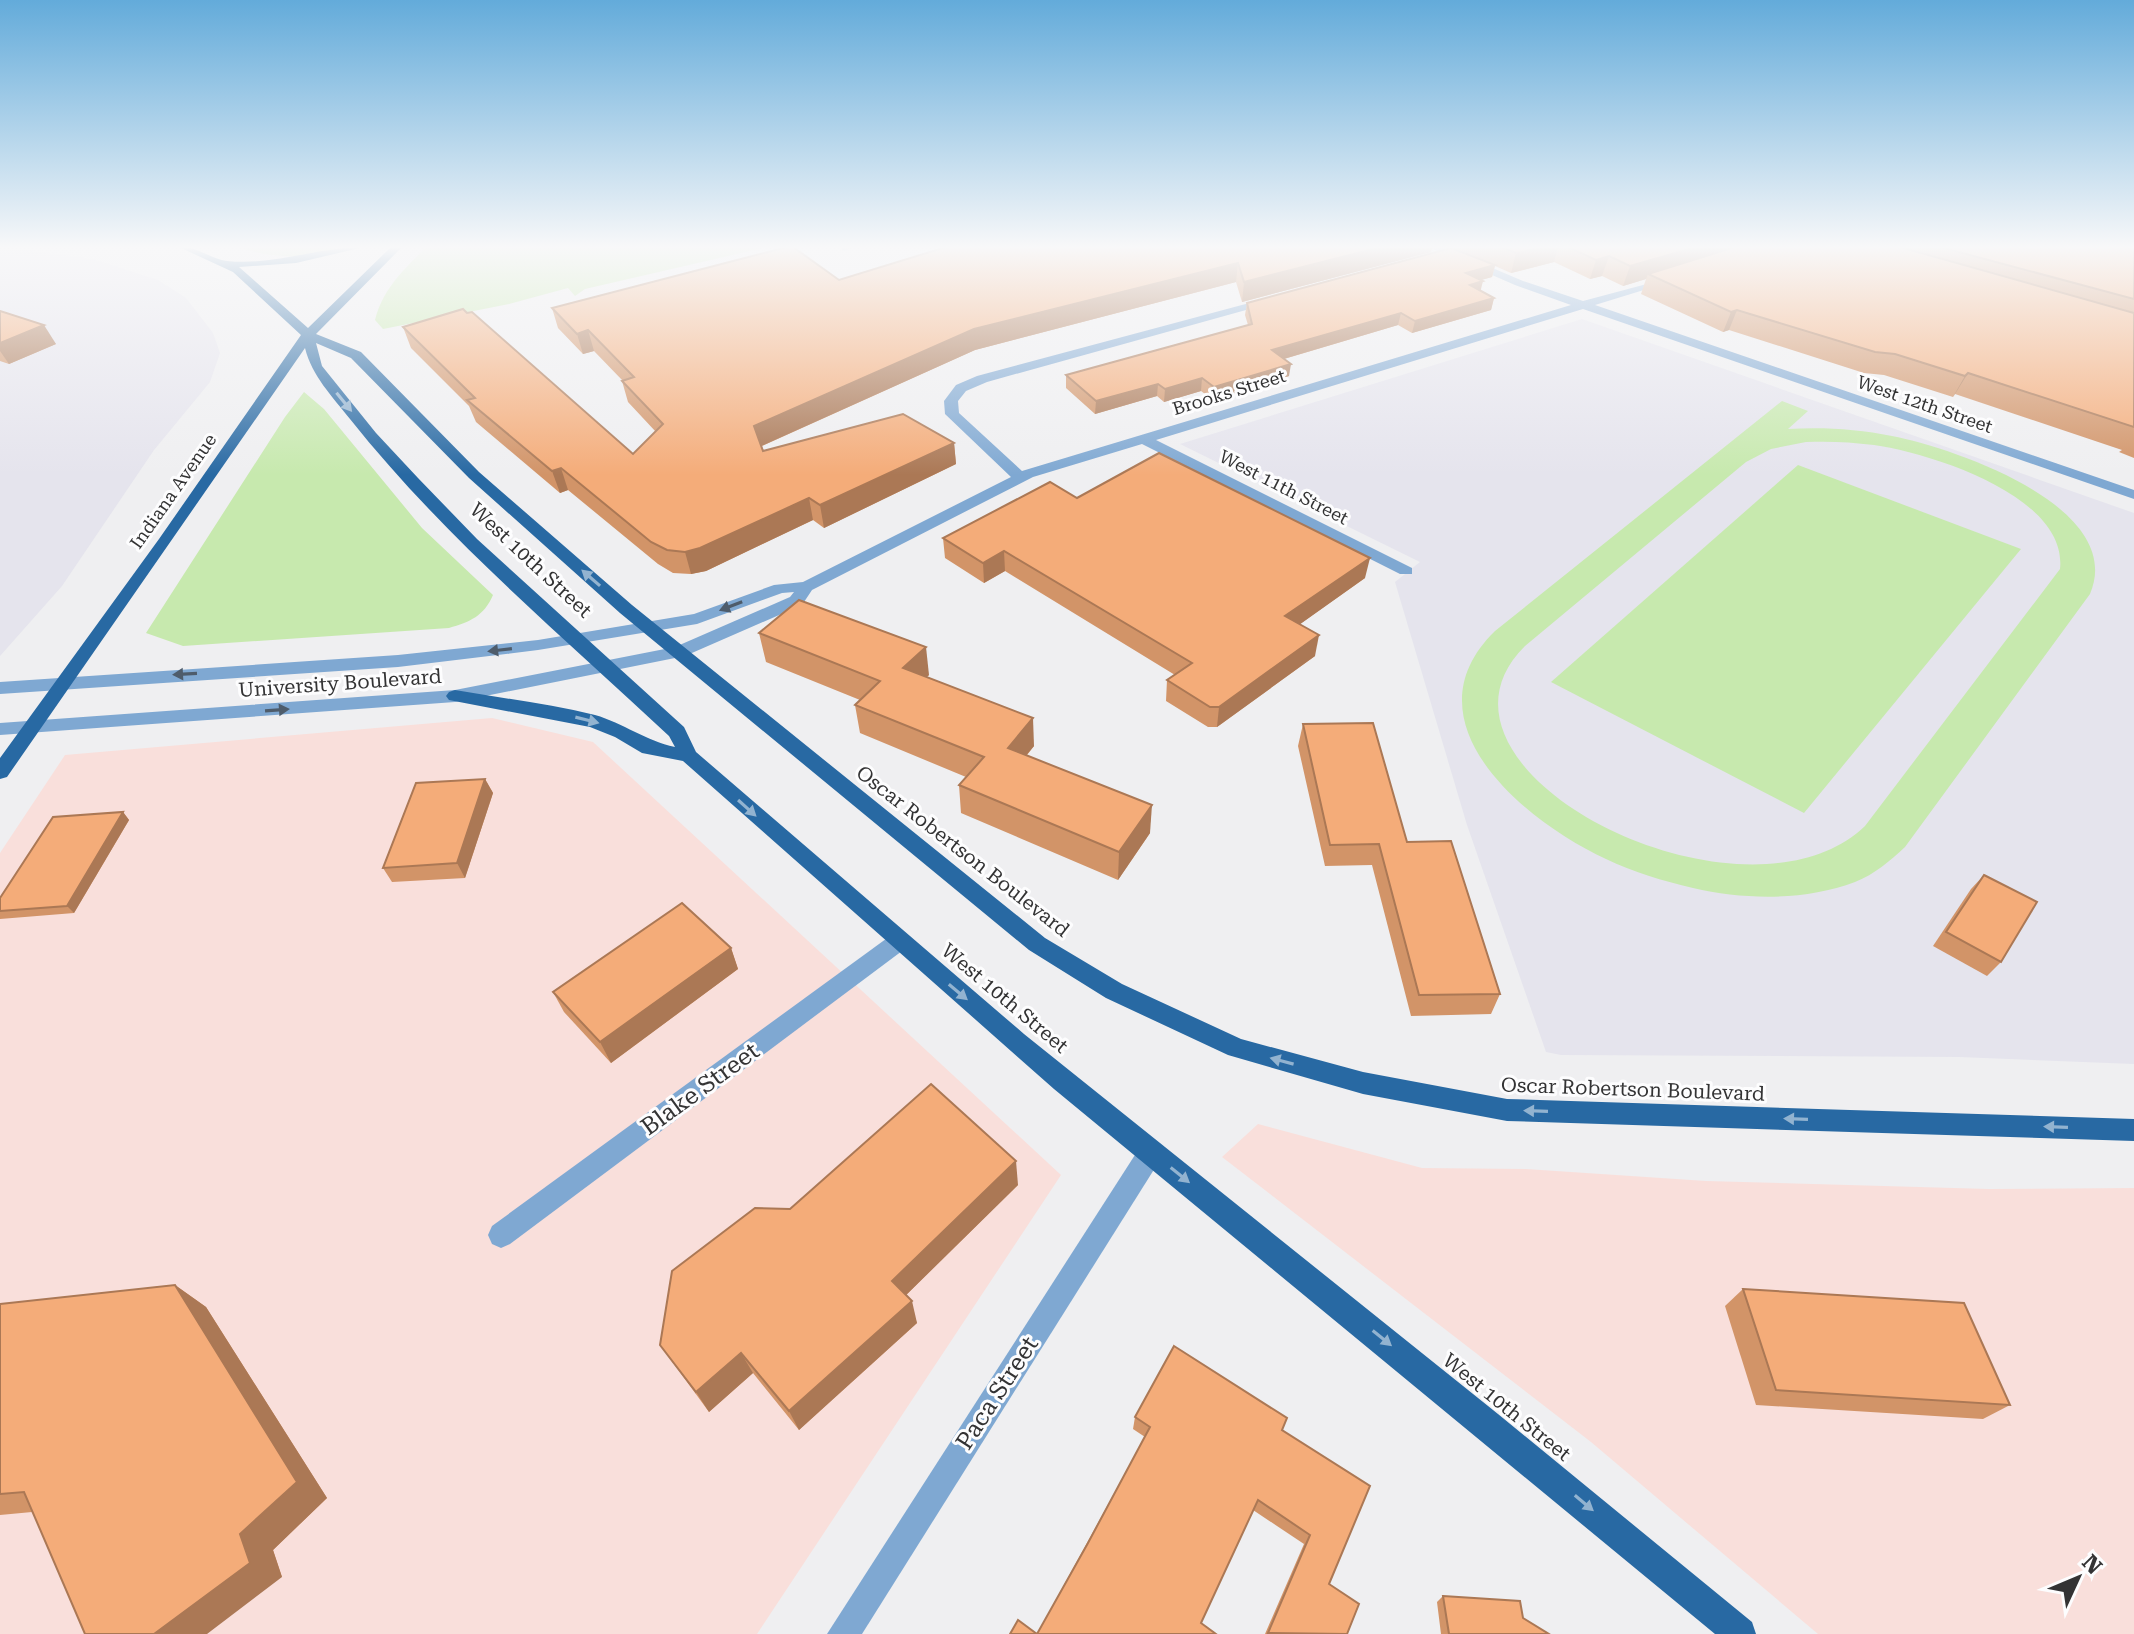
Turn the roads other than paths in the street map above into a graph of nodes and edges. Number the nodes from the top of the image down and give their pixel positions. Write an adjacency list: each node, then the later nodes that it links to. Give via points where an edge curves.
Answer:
1 (295, 323): 6 (main road, West 10th Street)
2 (320, 323): 6 (main road, Indiana Avenue)
3 (1188, 323): 8 (street, via 961,388 951,401 952,414)
4 (1522, 323): 7 (street, Brooks Street)
5 (1635, 323): 9 (street, West 12th Street)
6 (308, 335): 12 (main road, West 10th Street, one-way to 6, via 474,475 356,355); 13 (main road, West 10th Street, one-way to 13, via 316,367 371,436 471,542); 16 (main road, Indiana Avenue)
7 (1144, 439): 8 (street, Brooks Street); 10 (street, West 11th Street)
8 (1021, 478): 11 (street, Brooks Street)
9 (2134, 495)
10 (1406, 571)
11 (806, 587): 12 (street, Brooks Street, one-way to 12, via 780,588 697,619); 14 (street, Brooks Street, via 796,601)
12 (650, 629): 13 (street, University Boulevard); 14 (main road, Oscar Robertson Boulevard)
13 (577, 638): 15 (main road, West 10th Street); 16 (street, University Boulevard, one-way to 16, via 398,661)
14 (679, 652): 15 (street, University Boulevard); 24 (main road, Oscar Robertson Boulevard, one-way to 14, via 1507,1110 1363,1083 1236,1048 1114,991 1037,944)
15 (609, 668): 18 (street, University Boulevard); 21 (main road, West 10th Street, via 677,732)
16 (65, 682): 17 (street, University Boulevard); 19 (main road, Indiana Avenue)
17 (0, 688)
18 (455, 696): 19 (street, University Boulevard, one-way to 18); 21 (main road, one-way to 21, via 593,721 649,748)
19 (32, 727): 20 (street, University Boulevard); 22 (main road, Indiana Avenue)
20 (0, 729)
21 (689, 756): 23 (main road, West 10th Street, one-way to 23)
22 (0, 772)
23 (898, 942): 25 (main road, West 10th Street, one-way to 25); 26 (street, Blake Street)
24 (2134, 1130)
25 (1151, 1152): 27 (street, Paca Street); 28 (main road, West 10th Street, one-way to 28)
26 (501, 1235)
27 (843, 1634)
28 (1740, 1634)

